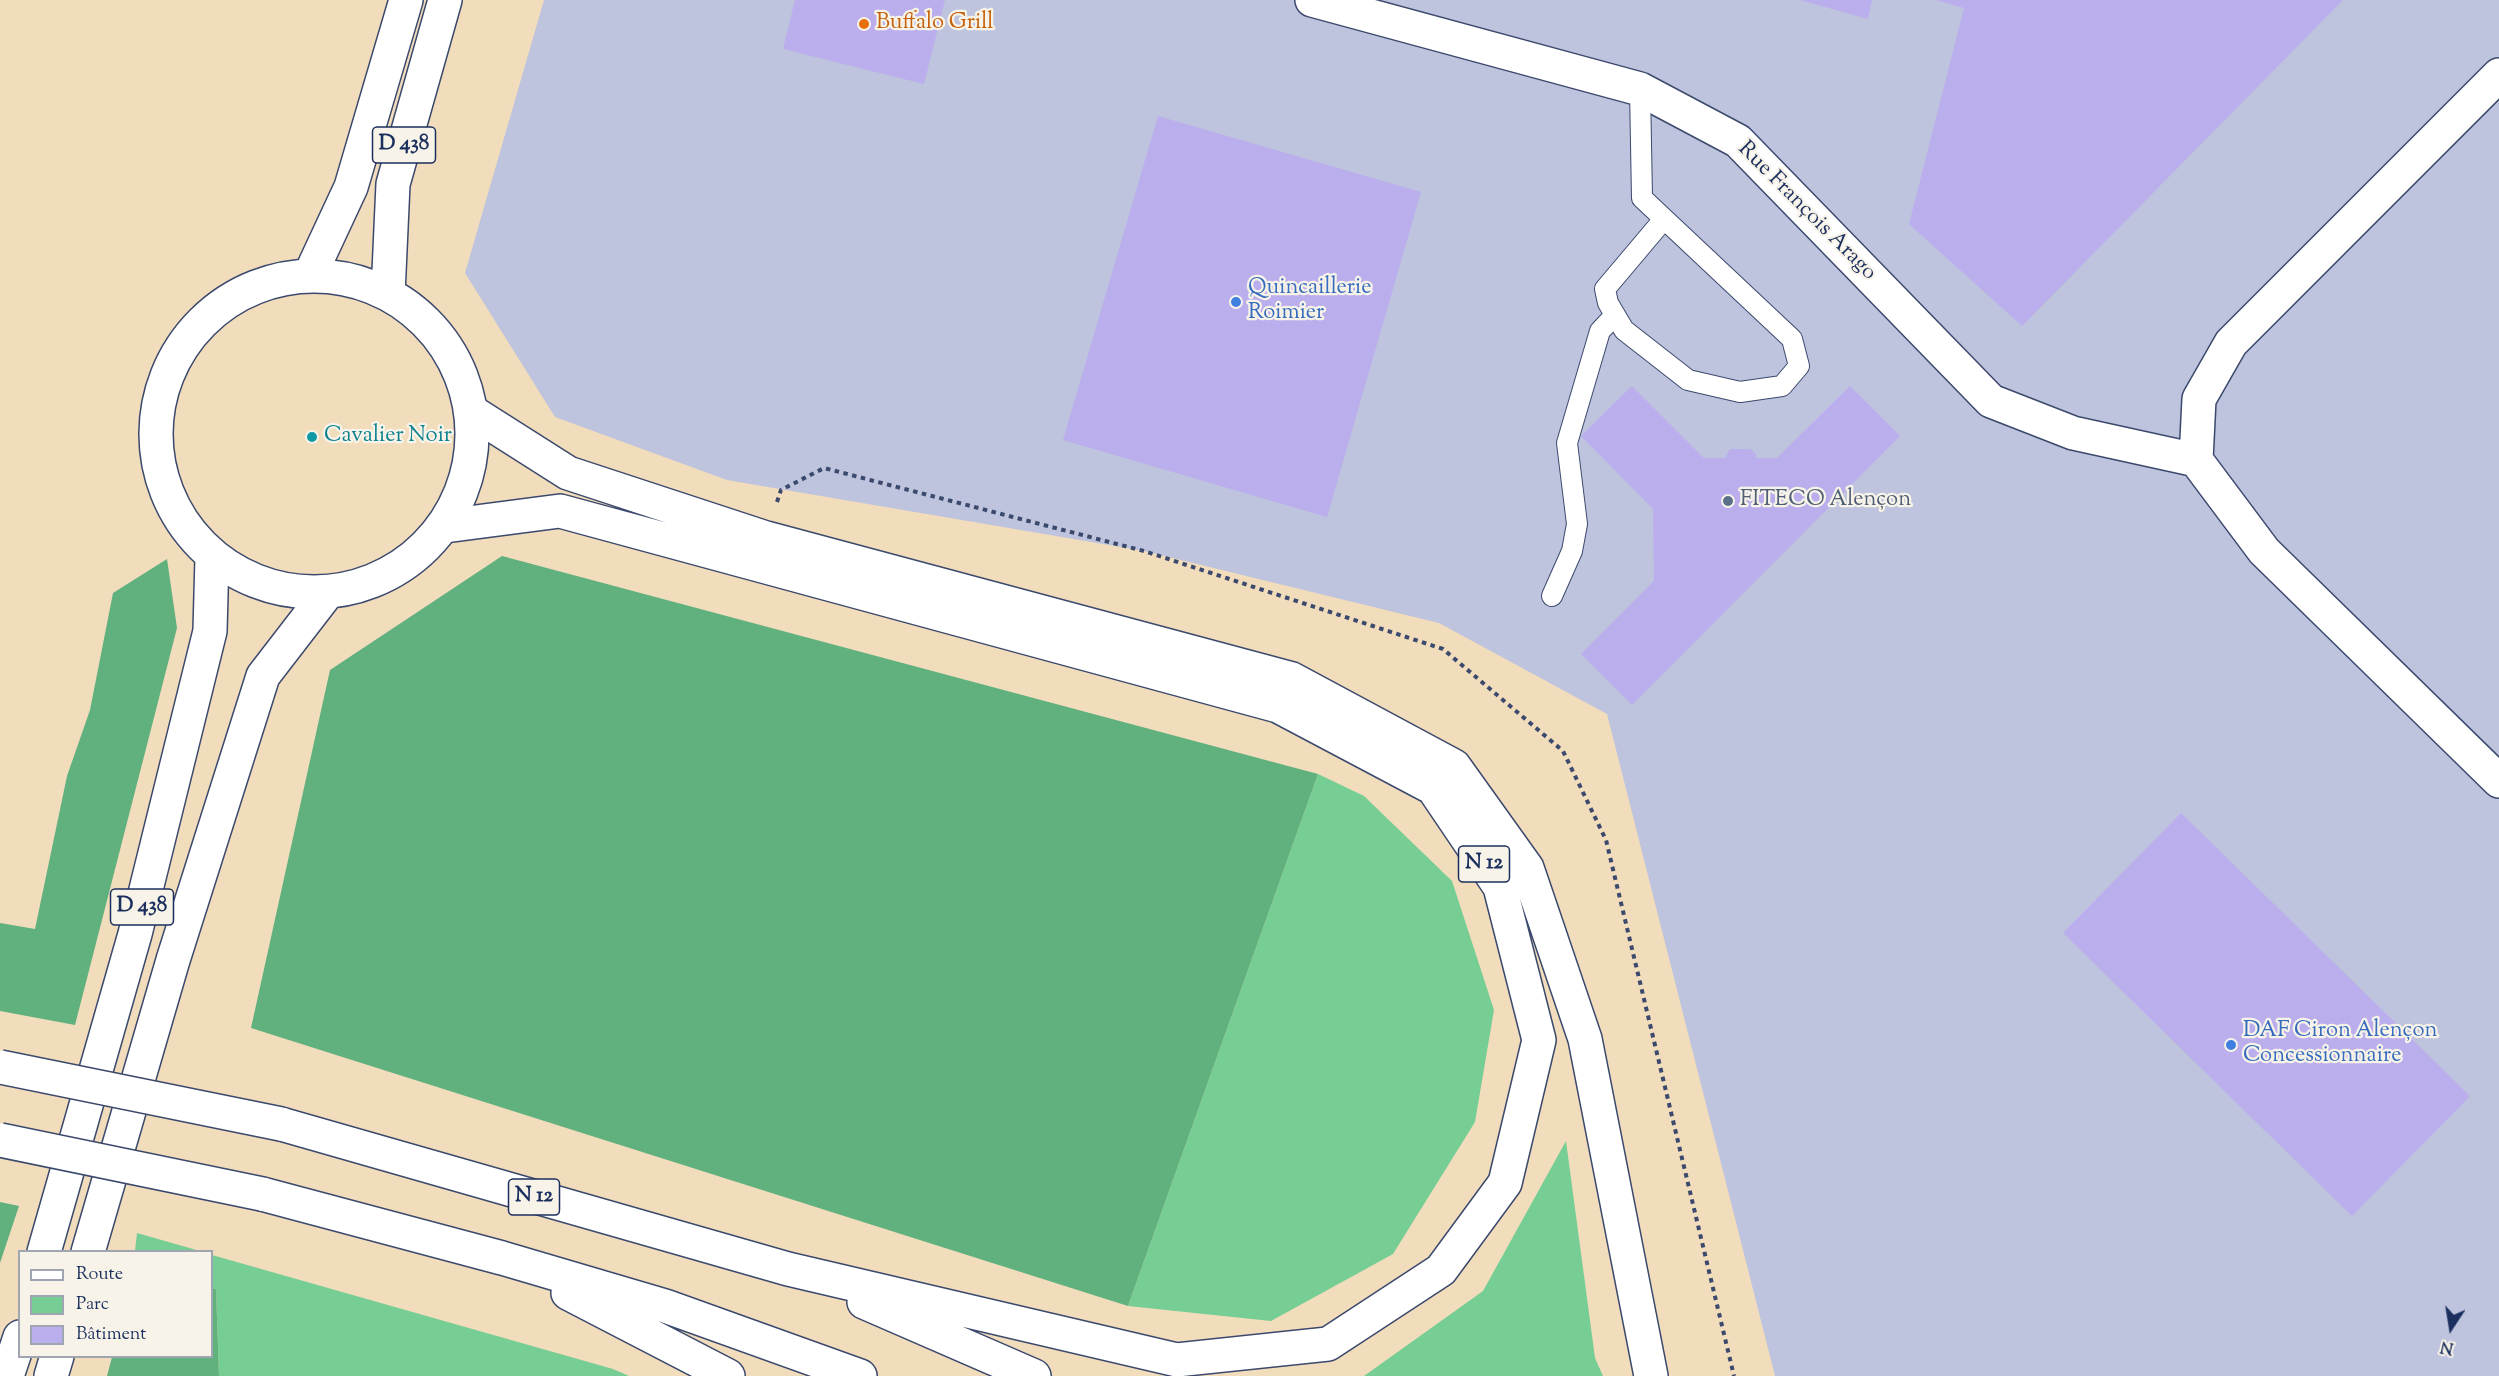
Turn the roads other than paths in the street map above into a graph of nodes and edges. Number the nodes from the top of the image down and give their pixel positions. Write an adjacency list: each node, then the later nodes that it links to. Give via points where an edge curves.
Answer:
1 (406, 0): 7 (main road, D 438, via 351,187)
2 (445, 0): 8 (main road, D 438, via 393,184)
3 (1312, 0): 5 (main road, Rue François Arago)
4 (2499, 75): 11 (main road, via 2230,343 2199,399)
5 (1640, 89): 6 (lane, via 1642,198); 11 (main road, Rue François Arago, via 1738,141 1992,401 2073,433)
6 (1664, 219): 9 (lane, via 1605,289); 9 (lane, via 1792,339 1798,366 1782,386 1740,392 1688,380 1624,330)
7 (310, 275): 8 (main road, via 351,279); 13 (main road, via 256,286 209,314 175,356 156,408 157,463 177,515)
8 (388, 294): 10 (main road, via 429,323 458,364)
9 (1615, 315): 15 (lane, via 1600,331 1567,443 1577,524 1572,551)
10 (472, 412): 12 (main road, via 473,452 464,491); 30 (main road, N 12, via 568,473 766,538 1292,679 1454,766 1527,868 1585,1038)
11 (2196, 459): 16 (main road, via 2264,551)
12 (445, 526): 14 (main road, via 413,560 372,583); 22 (main road, N 12, via 560,511 1278,706 1433,788 1500,888 1539,1040 1505,1183 1441,1270 1328,1344 1177,1360)
13 (212, 556): 14 (main road, via 247,578 286,591); 19 (main road, D 438, via 210,631 135,934)
14 (327, 593): 20 (main road, D 438, via 263,676 173,960)
15 (1552, 596)
16 (2499, 781)
17 (0, 1066): 22 (main road, N 12, bridge, via 281,1124)
18 (0, 1140): 21 (main road, bridge, via 262,1194)
19 (44, 1250)
20 (88, 1250)
21 (502, 1258): 27 (main road); 28 (main road, via 665,1306)
22 (788, 1269): 29 (main road, N 12)
23 (18, 1343): 25 (main road)
24 (56, 1358): 26 (main road)
25 (7, 1376)
26 (51, 1376)
27 (728, 1376)
28 (860, 1376)
29 (1034, 1376)
30 (1651, 1376)

